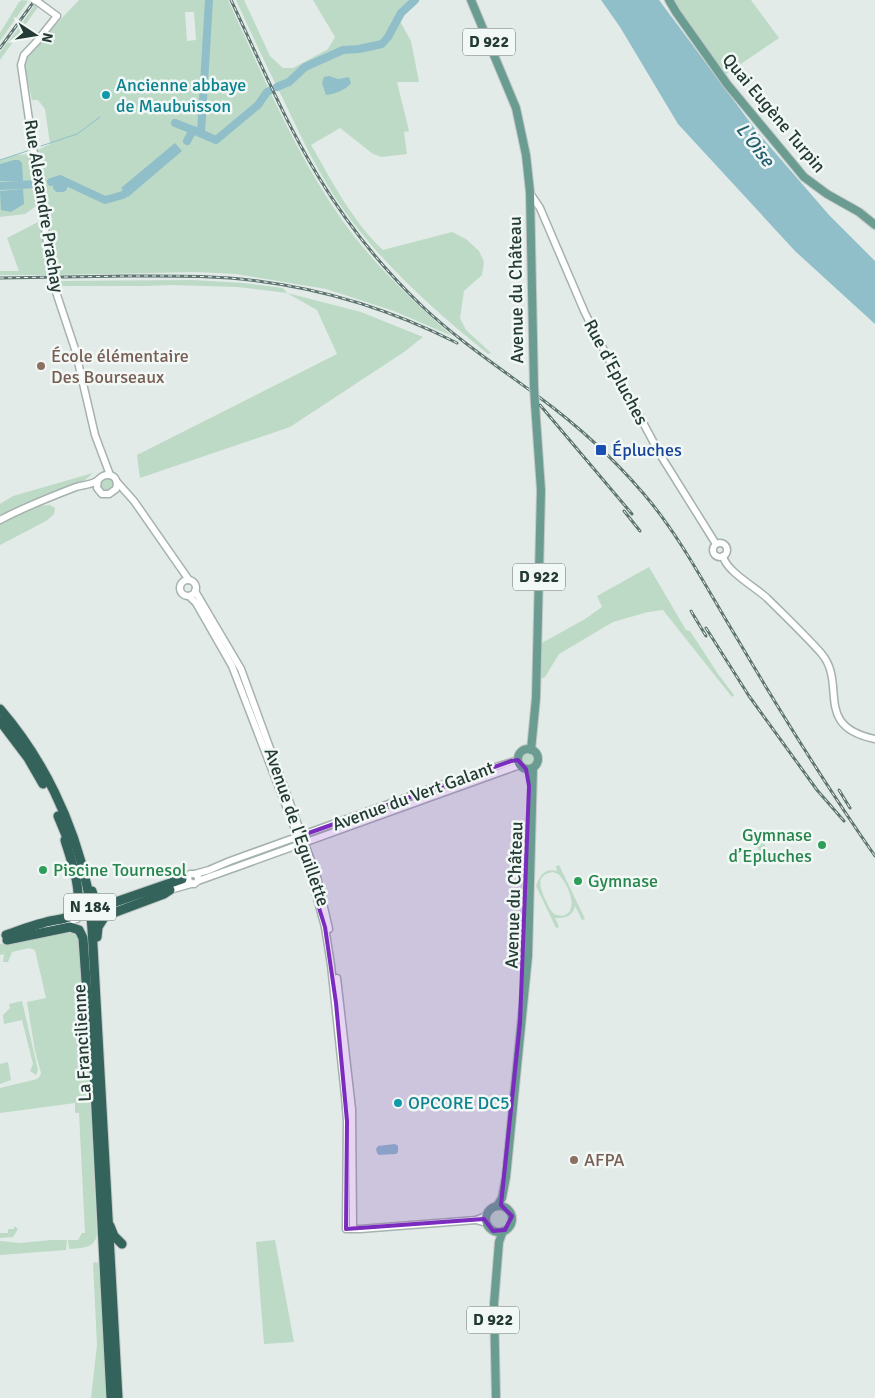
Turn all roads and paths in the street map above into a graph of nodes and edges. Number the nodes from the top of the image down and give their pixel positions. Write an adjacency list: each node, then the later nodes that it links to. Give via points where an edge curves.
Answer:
1 (471, 0): 4 (main road, D 922, via 516,108)
2 (669, 0): 8 (main road, Quai Eugène Turpin, via 727,84 794,166 817,187)
3 (36, 1): 9 (street, Rue Alexandre Prachay, via 58,16 24,55 21,65 53,283 75,349)
4 (530, 192): 5 (main road, Avenue du Château / D 922); 6 (street, Rue d'Epluches)
5 (530, 208): 6 (street, via 538,210); 7 (main road, Avenue du Château / D 922)
6 (542, 216): 7 (street); 23 (street, Rue d'Epluches, via 607,356 661,456 716,544 726,547 724,560 765,596 824,657 831,672 835,709 842,721 858,734)
7 (530, 218): 25 (main road, Avenue du Château / D 922, bridge, via 534,387 541,490 536,698)
8 (875, 225)
9 (105, 464): 10 (street, Rue Alexandre Prachay); 11 (street, Rue Alexandre Prachay)
10 (110, 475): 11 (street); 12 (street)
11 (100, 478): 13 (street); 15 (street)
12 (117, 482): 14 (street); 16 (street)
13 (98, 490): 14 (street, via 106,495); 15 (street)
14 (113, 492): 16 (street)
15 (61, 493): 17 (street)
16 (132, 499): 18 (street)
17 (0, 520)
18 (186, 581): 19 (street, via 195,584); 20 (street, via 180,587 181,592)
19 (195, 591): 20 (street); 28 (street, Avenue de l'Eguillette, via 241,669)
20 (189, 596): 28 (street, Avenue de l'Eguillette, via 232,666)
21 (0, 709): 24 (highway, La Francilienne / N 184)
22 (0, 721): 27 (highway, La Francilienne / N 184, via 28,758)
23 (875, 738)
24 (31, 750): 31 (highway, via 68,811); 37 (highway, La Francilienne / N 184, via 70,829 87,886)
25 (531, 750): 26 (main road, via 521,752); 26 (main road, via 538,759 535,766)
26 (524, 765): 28 (street, Avenue du Vert Galant, via 455,780); 39 (main road, Avenue du Château, via 532,776 533,794 526,956)
27 (56, 808): 35 (highway, via 76,882 77,908 69,917 43,922); 38 (highway, La Francilienne / N 184, via 72,851 86,913)
28 (301, 840): 29 (street, Avenue du Vert Galant); 43 (street, Avenue de l'Eguillette, via 318,877 341,1004 352,1109 349,1228)
29 (191, 878): 30 (street, via 195,884); 31 (highway, via 104,906 97,903); 32 (street)
30 (170, 890): 32 (street); 36 (highway, via 105,916 98,927)
31 (93, 893): 36 (highway)
32 (150, 895): 33 (street)
33 (101, 912)
34 (77, 919): 35 (street)
35 (3, 938): 38 (highway, via 70,927 81,932)
36 (97, 940): 37 (highway)
37 (100, 1076): 40 (highway, La Francilienne / N 184)
38 (96, 1110): 48 (highway, La Francilienne / N 184)
39 (506, 1177): 41 (main road, Avenue du Château); 42 (main road, Avenue du Château)
40 (107, 1200): 47 (highway, via 111,1230); 49 (highway, La Francilienne / N 184)
41 (497, 1206): 42 (main road); 43 (main road, via 491,1209)
42 (507, 1209): 45 (main road, via 512,1221)
43 (486, 1219): 44 (main road)
44 (494, 1231): 45 (main road); 46 (main road, D 922)
45 (503, 1231): 46 (main road, D 922)
46 (499, 1242): 50 (main road, D 922, via 493,1316)
47 (122, 1244)
48 (111, 1398)
49 (118, 1398)
50 (496, 1398)

